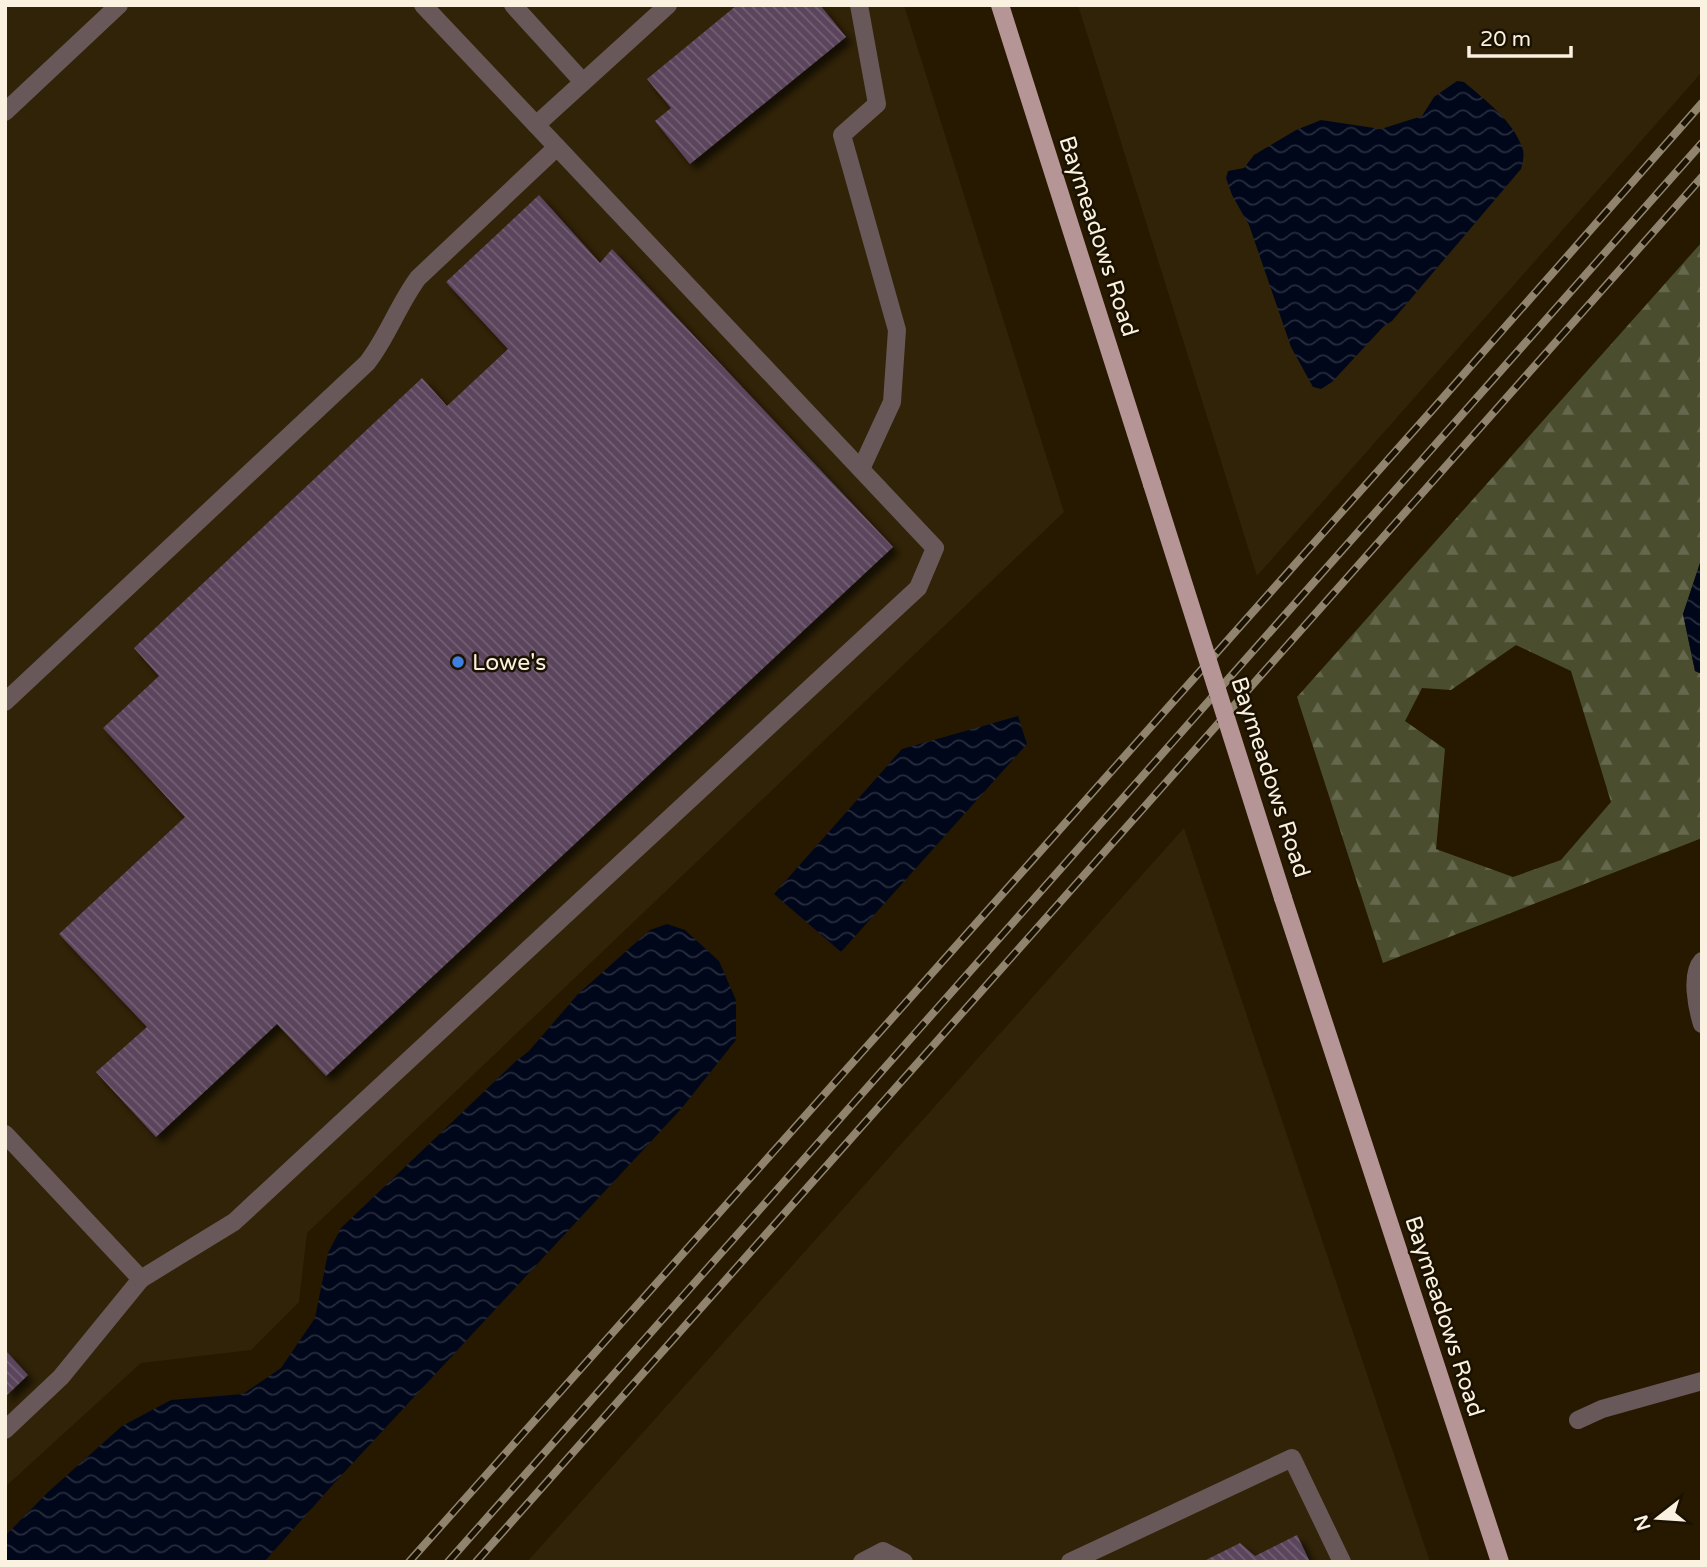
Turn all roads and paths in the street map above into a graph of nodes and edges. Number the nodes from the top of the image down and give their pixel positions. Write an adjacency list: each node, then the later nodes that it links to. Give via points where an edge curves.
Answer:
1 (119, 5): 8 (street)
2 (423, 5): 9 (street)
3 (668, 5): 7 (street)
4 (859, 5): 11 (street, via 877,104 842,135 897,330 892,402)
5 (999, 5): 24 (main road, Baymeadows Road, bridge)
6 (517, 7): 7 (street)
7 (583, 82): 9 (street)
8 (5, 112)
9 (536, 125): 10 (street)
10 (557, 147): 11 (street); 12 (street, via 418,278 366,363)
11 (861, 469): 16 (street, via 935,548 918,588 234,1222)
12 (5, 702)
13 (1702, 961): 14 (street, via 1697,966 1696,990)
14 (1702, 1024)
15 (5, 1134): 16 (street)
16 (141, 1279): 19 (street, via 61,1377)
17 (1702, 1381): 18 (street)
18 (1578, 1420)
19 (5, 1430)
20 (862, 1562): 21 (street, via 883,1551)
21 (904, 1562)
22 (1070, 1562): 23 (street, via 1292,1458)
23 (1342, 1562)
24 (1500, 1562)

